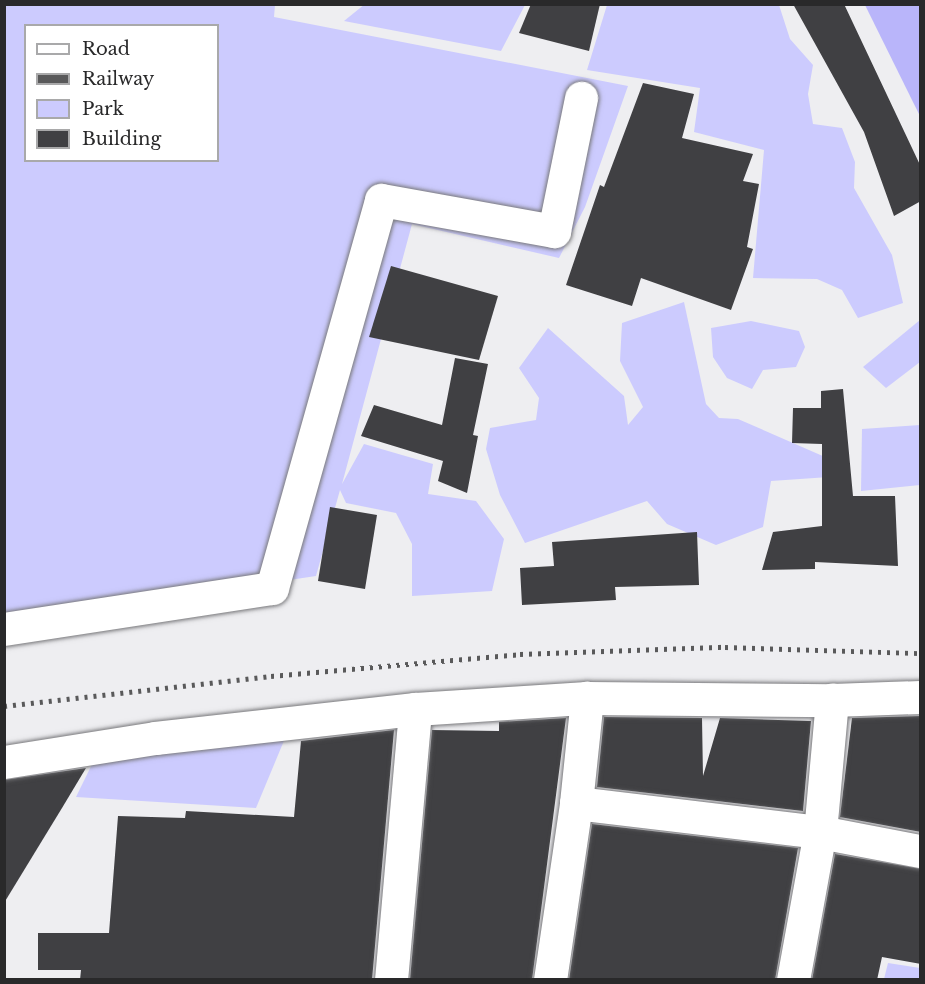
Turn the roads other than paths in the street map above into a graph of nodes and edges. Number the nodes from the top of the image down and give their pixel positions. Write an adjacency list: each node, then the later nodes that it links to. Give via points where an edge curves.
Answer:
1 (581, 98): 2 (street, via 554,231 381,200 272,588)
2 (4, 629)
3 (921, 697): 5 (street)
4 (587, 698): 5 (street); 6 (street); 8 (street)
5 (832, 700): 9 (street)
6 (415, 710): 7 (street, via 155,738); 11 (street)
7 (4, 762)
8 (576, 803): 9 (street); 12 (street)
9 (820, 832): 10 (street); 13 (street)
10 (921, 851)
11 (391, 980)
12 (550, 980)
13 (793, 980)

